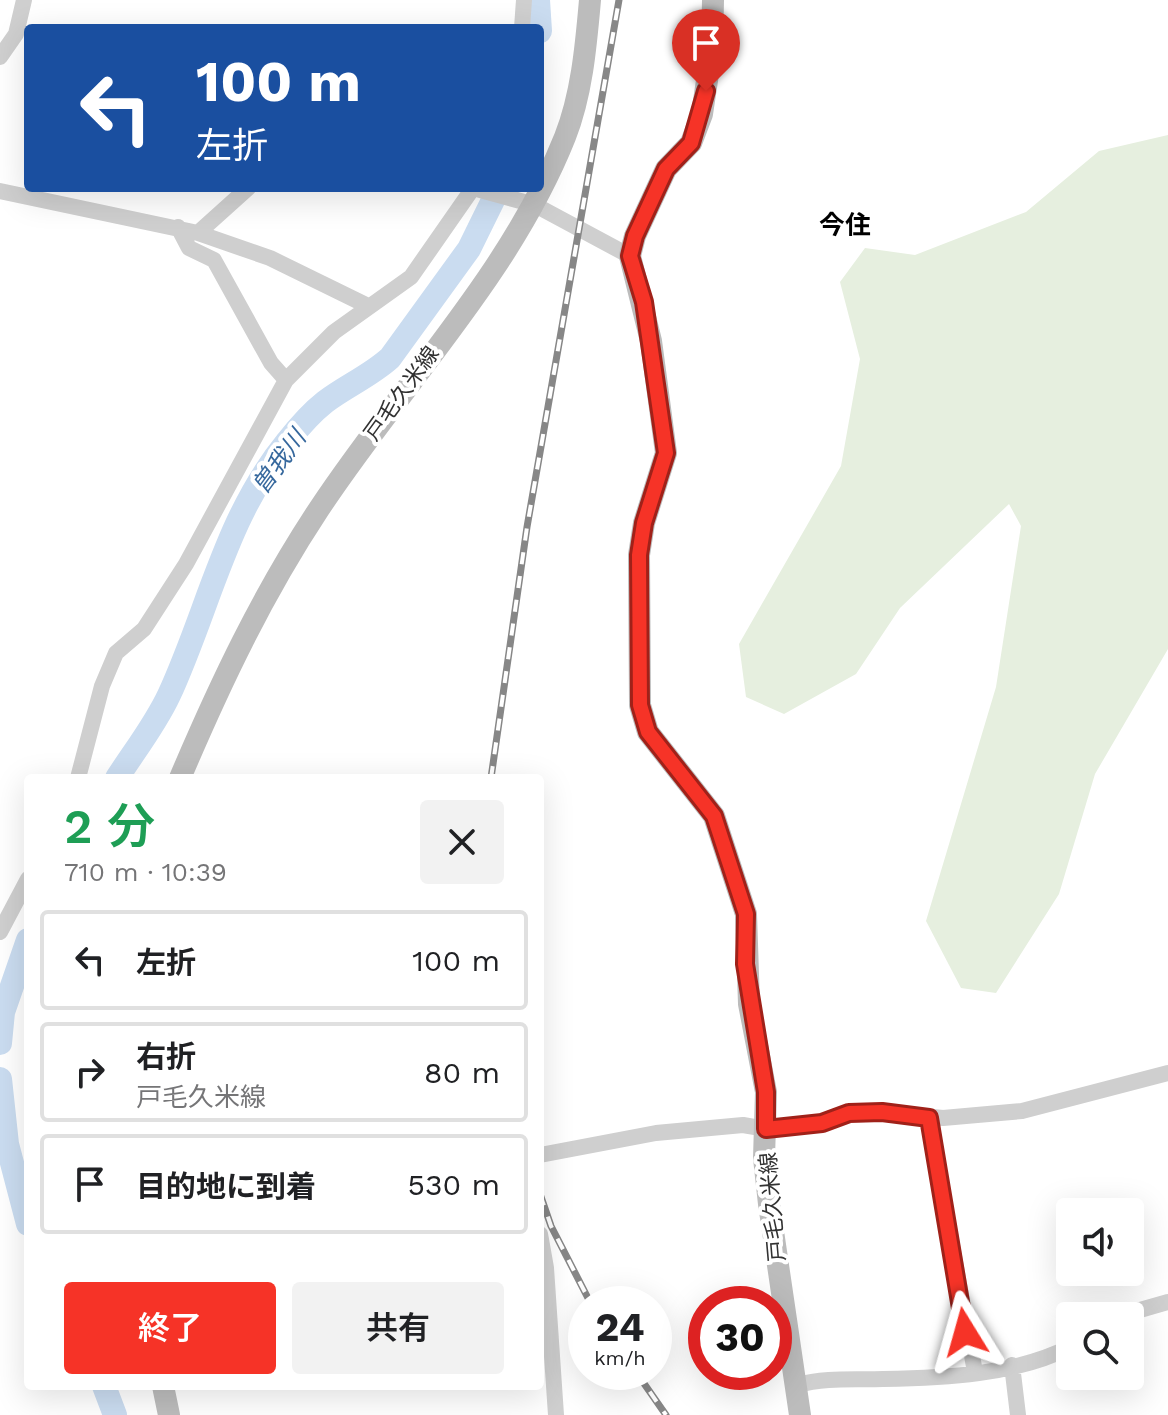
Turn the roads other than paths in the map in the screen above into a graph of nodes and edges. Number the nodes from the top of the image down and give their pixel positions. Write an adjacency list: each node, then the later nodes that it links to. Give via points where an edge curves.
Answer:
1 (24, 0): 6 (street, via 16,34)
2 (524, 0): 5 (street)
3 (590, 0): 7 (main road, 戸毛久米線, via 580,81 566,134)
4 (713, 0): 16 (main road, via 702,114 691,143 666,169)
5 (522, 24)
6 (0, 57)
7 (544, 184)
8 (0, 191): 14 (street)
9 (244, 192): 15 (street)
10 (470, 192): 17 (street, via 411,277)
11 (488, 192): 13 (street)
12 (541, 192): 13 (main road, 戸毛久米線)
13 (535, 205): 16 (street); 20 (main road, 戸毛久米線, via 474,297 380,420 264,595)
14 (178, 227): 15 (street); 18 (street, via 189,248 214,260 271,363)
15 (198, 233): 17 (street, via 270,258)
16 (630, 256): 25 (main road, 戸毛久米線, via 644,302 666,453 639,555 640,705 648,732 714,816 746,914 745,964 766,1092)
17 (368, 306): 18 (street)
18 (286, 380): 19 (street, via 186,564 144,629 116,653)
19 (79, 774)
20 (182, 774)
21 (24, 887): 22 (street)
22 (0, 932)
23 (1168, 1073): 24 (street, via 1022,1111)
24 (929, 1118): 25 (street, via 849,1113 822,1123); 32 (street)
25 (766, 1129): 26 (street, via 743,1125 656,1133); 33 (main road, 戸毛久米線, via 769,1204)
26 (544, 1154)
27 (544, 1257): 36 (street)
28 (1168, 1302): 29 (street)
29 (1144, 1309)
30 (1056, 1354): 31 (street)
31 (1012, 1365): 32 (street); 38 (street)
32 (975, 1372): 33 (street, via 818,1379)
33 (797, 1385): 37 (main road, 戸毛久米線)
34 (164, 1390): 35 (main road)
35 (169, 1415)
36 (556, 1415)
37 (800, 1415)
38 (1018, 1415)

